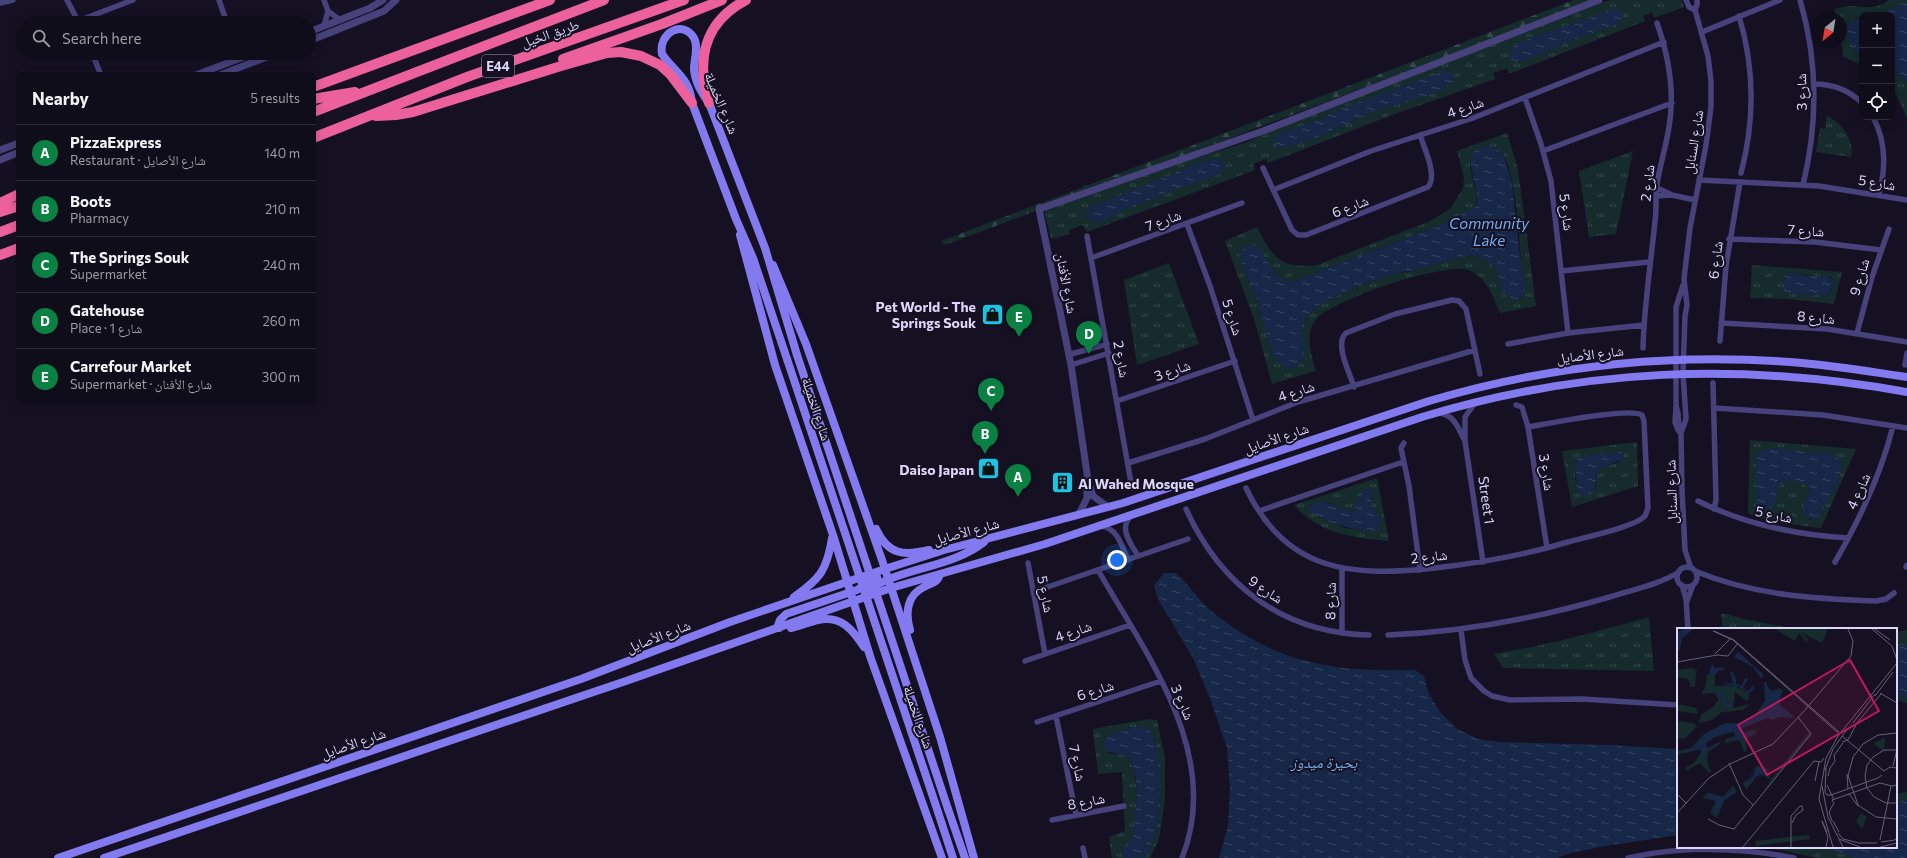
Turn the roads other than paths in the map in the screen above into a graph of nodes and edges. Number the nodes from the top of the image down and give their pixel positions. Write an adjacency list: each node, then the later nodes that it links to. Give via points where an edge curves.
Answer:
1 (13, 0): 18 (street)
2 (67, 0): 21 (street)
3 (133, 0): 22 (street)
4 (218, 0): 23 (street)
5 (324, 0): 20 (street)
6 (383, 0): 25 (street)
7 (396, 0): 30 (street, via 384,11)
8 (550, 0): 43 (highway)
9 (604, 0): 44 (highway, طريق الخيل / E44)
10 (684, 0): 52 (highway, طريق الخيل / E44, via 474,75)
11 (722, 0): 41 (highway, via 562,59)
12 (746, 0): 49 (highway, via 722,17 708,40 703,69)
13 (1599, 0): 109 (street, شارع الأفنان, via 1263,131 1039,209)
14 (1686, 0): 19 (street, شارع السنابل, via 1690,8)
15 (1697, 0): 19 (street, شارع السنابل)
16 (1780, 0): 24 (street)
17 (1800, 0): 42 (street, شارع 3, via 1809,38)
18 (0, 3)
19 (1695, 10): 29 (street, شارع السنابل)
20 (328, 11): 25 (street); 27 (street)
21 (76, 16)
22 (94, 16)
23 (224, 16)
24 (1739, 16): 29 (street); 62 (street, via 1749,57 1752,97 1749,136)
25 (340, 20): 27 (street)
26 (1657, 23): 31 (street, شارع 2)
27 (324, 26): 28 (street)
28 (316, 29)
29 (1702, 32): 63 (street, شارع السنابل, via 1710,69 1712,94)
30 (316, 38)
31 (1664, 42): 46 (street, شارع 4); 50 (street, شارع 2, via 1670,69)
32 (95, 60): 38 (street)
33 (233, 60): 39 (street)
34 (239, 60): 37 (street, via 237,64)
35 (249, 60): 37 (street)
36 (259, 60): 37 (street)
37 (244, 66): 40 (street)
38 (100, 72)
39 (203, 72)
40 (228, 72)
41 (537, 73): 48 (highway, via 607,53 635,54 648,58 665,69); 52 (highway, via 413,112)
42 (1814, 84): 47 (street, via 1842,89); 65 (street, شارع 3, via 1812,136)
43 (316, 86)
44 (365, 92): 45 (highway, via 340,93); 51 (highway, طريق الخيل / E44)
45 (316, 98)
46 (1525, 98): 54 (street, شارع 4); 58 (street, شارع 5)
47 (1859, 101)
48 (692, 103): 49 (main road, شارع الخميلة, via 685,81 662,54 662,41 673,30 687,31 694,38 698,87); 78 (main road, شارع الخميلة)
49 (709, 103): 85 (main road, شارع الخميلة)
50 (1672, 103): 58 (street); 66 (street, شارع 2)
51 (316, 111)
52 (372, 115): 55 (highway, طريق الخيل / E44)
53 (1874, 120): 68 (street, via 1881,136 1884,154)
54 (1420, 135): 67 (street, شارع 4, via 1352,158); 67 (street, شارع 6, via 1432,174 1430,184 1425,189 1352,218 1306,235 1298,235 1292,230)
55 (316, 137)
56 (16, 144): 57 (street)
57 (0, 150)
58 (1543, 151): 91 (street, شارع 5, via 1555,205)
59 (16, 153): 60 (street)
60 (0, 160)
61 (1263, 168): 67 (street, شارع 6)
62 (1742, 173)
63 (1699, 180): 64 (street, شارع 5); 72 (street, شارع السنابل)
64 (1740, 182): 65 (street, شارع 5); 84 (street, شارع 6)
65 (1803, 185): 68 (street, شارع 5)
66 (1657, 188): 70 (street); 71 (street, شارع 2)
67 (1273, 190)
68 (1879, 194): 73 (street, شارع 5)
69 (16, 195): 75 (highway)
70 (1672, 195): 71 (street); 72 (street)
71 (1656, 196): 90 (street, شارع 2)
72 (1695, 200): 92 (street, شارع السنابل)
73 (1907, 200)
74 (1242, 202): 79 (street, شارع 7)
75 (0, 203)
76 (16, 207): 77 (highway)
77 (0, 212)
78 (736, 219): 150 (main road, via 775,365); 204 (main road, شارع الخميلة, bridge, via 753,258)
79 (1187, 224): 89 (street, شارع 7); 113 (street, شارع 5)
80 (16, 226): 82 (highway)
81 (1889, 229): 87 (street, شارع 9)
82 (0, 232)
83 (1087, 236): 89 (street, شارع 2)
84 (1729, 239): 87 (street, شارع 7, via 1807,242); 95 (street, شارع 6)
85 (765, 248): 144 (main road, via 806,344); 205 (main road, شارع الخميلة, bridge, via 797,355)
86 (16, 249): 88 (highway)
87 (1881, 250): 98 (street, شارع 9)
88 (0, 255)
89 (1091, 258): 101 (street, شارع 2)
90 (1649, 262): 91 (street); 96 (street, شارع 2)
91 (1560, 271): 97 (street, شارع 5)
92 (1684, 279): 93 (street, شارع السنابل); 94 (street, شارع السنابل)
93 (1678, 299): 94 (street); 112 (street, شارع السنابل, via 1676,307)
94 (1686, 300): 112 (street, شارع السنابل, via 1688,308)
95 (1721, 323): 98 (street, شارع 8); 99 (street, شارع 6)
96 (1644, 325): 97 (street); 104 (street, شارع 2)
97 (1568, 333): 102 (street)
98 (1857, 333): 100 (street, شارع 8)
99 (1720, 341)
100 (1907, 342)
101 (1107, 344): 103 (street); 107 (street, شارع 2)
102 (1508, 344)
103 (1094, 348): 106 (street); 110 (street)
104 (1643, 348)
105 (1475, 350): 116 (street); 120 (street, شارع 4); 120 (street, via 1466,309 1459,301 1452,300 1395,314 1349,331 1342,338 1341,347)
106 (1080, 352): 109 (street); 111 (street)
107 (1109, 353): 110 (street); 122 (street, شارع 2)
108 (1907, 353): 115 (street)
109 (1068, 354): 114 (street, شارع الأفنان)
110 (1096, 356): 111 (street)
111 (1082, 360): 114 (street)
112 (1680, 360): 117 (street, شارع السنابل); 118 (main road, شارع الأصايل, via 1803,363); 140 (main road, شارع الأصايل, via 1589,366 1471,389)
113 (1235, 361): 122 (street, شارع 3); 127 (street, شارع 5)
114 (1071, 365): 136 (street, شارع الأفنان)
115 (1905, 365)
116 (1480, 374)
117 (1680, 374): 121 (main road, شارع الأصايل, via 1738,373 1786,376 1833,380); 123 (main road, شارع الأصايل, via 1571,383); 131 (street, شارع السنابل, via 1676,406); 131 (street, شارع السنابل, via 1686,419)
118 (1907, 378)
119 (1713, 383): 125 (street)
120 (1354, 387): 127 (street, شارع 4, via 1298,402)
121 (1907, 392)
122 (1117, 401): 135 (street, شارع 2)
123 (1476, 402): 126 (main road, شارع الأصايل); 132 (street, via 1465,417)
124 (1516, 405): 129 (street, شارع 3, via 1522,407)
125 (1714, 408): 128 (street, via 1823,416); 142 (street)
126 (1438, 412): 132 (street, via 1453,419); 146 (main road, شارع الأصايل)
127 (1252, 420): 135 (street, شارع 4, via 1188,445)
128 (1893, 426): 130 (street); 151 (street, شارع 4, via 1876,480)
129 (1528, 427): 154 (street, شارع 3); 154 (street, شارع 2, via 1635,412 1642,415 1644,421 1647,514 1632,523)
130 (1907, 428)
131 (1680, 432): 156 (street, شارع السنابل)
132 (1465, 441): 159 (street, Street 1)
133 (1404, 443): 134 (street, via 1401,446)
134 (1403, 462): 143 (street); 165 (street, via 1409,486)
135 (1128, 463): 137 (street, شارع 2)
136 (1088, 480): 140 (street, شارع الأفنان, via 1093,496); 145 (street, شارع الأفنان, via 1087,498)
137 (1132, 488)
138 (1246, 488): 143 (street, شارع 2)
139 (1698, 501): 142 (street, شارع 5)
140 (1108, 507): 145 (main road, شارع الأصايل)
141 (1186, 509): 186 (street, شارع 9, via 1214,558 1240,586 1265,605 1287,617)
142 (1714, 509): 151 (street, شارع 5, via 1768,526)
143 (1258, 511): 163 (street, شارع 2, via 1277,533 1295,548)
144 (866, 512): 155 (main road, via 881,539 895,551 908,554); 162 (main road)
145 (1079, 514): 152 (main road, شارع الأصايل)
146 (1131, 515): 147 (main road, شارع الأصايل); 148 (street, via 1126,522)
147 (1100, 526): 149 (street, via 1109,528); 168 (main road, شارع الأصايل)
148 (1125, 531): 149 (street); 157 (street)
149 (1116, 534): 158 (street)
150 (833, 536): 172 (main road); 180 (main road, via 829,558 820,577)
151 (1848, 538): 160 (street, شارع 4)
152 (988, 539): 155 (main road, شارع الأصايل); 170 (main road, via 964,554)
153 (1188, 539): 157 (street)
154 (1547, 548): 159 (street, شارع 2)
155 (944, 550): 162 (main road, شارع الأصايل)
156 (1685, 550): 166 (street, شارع السنابل); 167 (street, شارع السنابل)
157 (1138, 556): 158 (street)
158 (1128, 560): 164 (street)
159 (1483, 562): 165 (street, شارع 2)
160 (1835, 562)
161 (1028, 563): 177 (street, شارع 5)
162 (885, 569): 170 (main road); 172 (main road, شارع الأصايل); 176 (main road, via 869,583)
163 (1342, 569): 165 (street, شارع 2, via 1374,572); 186 (street, شارع 8)
164 (1098, 570): 177 (street); 182 (street, شارع 3)
165 (1420, 570)
166 (1680, 570): 167 (street); 171 (street); 174 (street)
167 (1693, 570): 169 (street); 173 (street, via 1697,577)
168 (940, 574): 175 (main road, شارع الأصايل); 189 (main road, via 936,581 918,590 909,603 907,617 912,636)
169 (1714, 578): 173 (street); 178 (street, via 1772,593 1823,599 1876,602)
170 (888, 579): 175 (main road); 179 (main road, via 873,586)
171 (1663, 580): 174 (street); 185 (street, via 1557,612)
172 (847, 582): 176 (main road); 180 (main road, شارع الأصايل)
173 (1694, 583): 174 (street, via 1688,586); 181 (street)
174 (1681, 584): 181 (street)
175 (891, 588): 179 (main road, شارع الأصايل); 189 (main road)
176 (850, 592): 179 (main road); 183 (main road, via 786,614)
177 (1033, 592): 190 (street, شارع 5)
178 (1894, 593)
179 (853, 601): 183 (main road, شارع الأصايل); 191 (main road)
180 (783, 604): 201 (main road, شارع الأصايل, via 580,679)
181 (1686, 604): 184 (street)
182 (1130, 625): 190 (street, شارع 4); 193 (street, شارع 3)
183 (777, 628): 191 (main road, via 795,627 818,620 835,620 850,627); 202 (main road, شارع الأصايل)
184 (1688, 628)
185 (1461, 630): 188 (street); 194 (street, via 1465,660 1471,678 1484,692 1492,696 1510,700 1582,699)
186 (1342, 633): 187 (street, شارع 9)
187 (1369, 635)
188 (1388, 635)
189 (911, 650): 206 (main road, via 940,737)
190 (1045, 654): 192 (street, شارع 4)
191 (870, 656): 203 (main road)
192 (1025, 661)
193 (1161, 681): 195 (street, شارع 6); 208 (street, شارع 3, via 1182,727 1192,775 1192,813)
194 (1677, 705)
195 (1056, 716): 196 (street, شارع 6); 198 (street, شارع 7)
196 (1037, 722)
197 (1124, 806): 198 (street, شارع 8)
198 (1076, 815): 199 (street, شارع 8)
199 (1052, 820)
200 (1083, 848): 207 (street)
201 (58, 858)
202 (104, 858)
203 (942, 858)
204 (953, 858)
205 (965, 858)
206 (974, 858)
207 (1085, 858)
208 (1182, 858)
209 (1628, 858): 210 (street, via 1706,850 1741,851)
210 (1794, 858)

